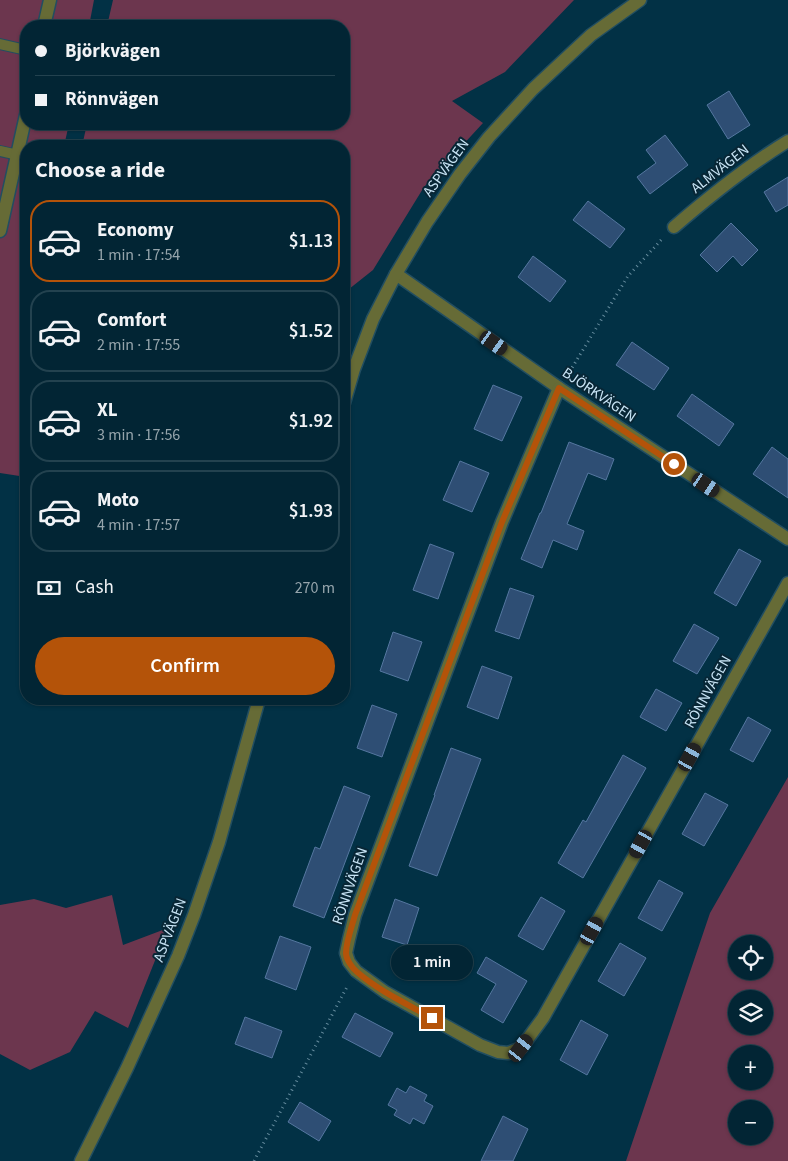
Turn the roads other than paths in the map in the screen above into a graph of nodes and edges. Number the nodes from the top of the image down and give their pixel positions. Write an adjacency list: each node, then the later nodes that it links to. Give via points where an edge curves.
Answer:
1 (50, 0): 3 (street)
2 (640, 0): 12 (street, ASPVÄGEN, via 592,36 533,88 489,137 427,222)
3 (45, 20)
4 (0, 44): 5 (lane)
5 (20, 49)
6 (788, 141): 10 (street, ALMVÄGEN, via 760,158)
7 (20, 145): 9 (street)
8 (0, 151): 9 (lane)
9 (18, 155): 11 (street)
10 (674, 227)
11 (0, 231)
12 (396, 274): 13 (street, ASPVÄGEN, via 373,320); 14 (street, BJÖRKVÄGEN)
13 (350, 382)
14 (559, 388): 15 (street, BJÖRKVÄGEN); 16 (street, RÖNNVÄGEN, via 502,522 355,915 346,953 356,971 385,992 480,1045 508,1053 521,1048 543,1018)
15 (788, 539)
16 (788, 583)
17 (257, 705): 18 (street, ASPVÄGEN, via 219,842 178,956)
18 (81, 1161)

